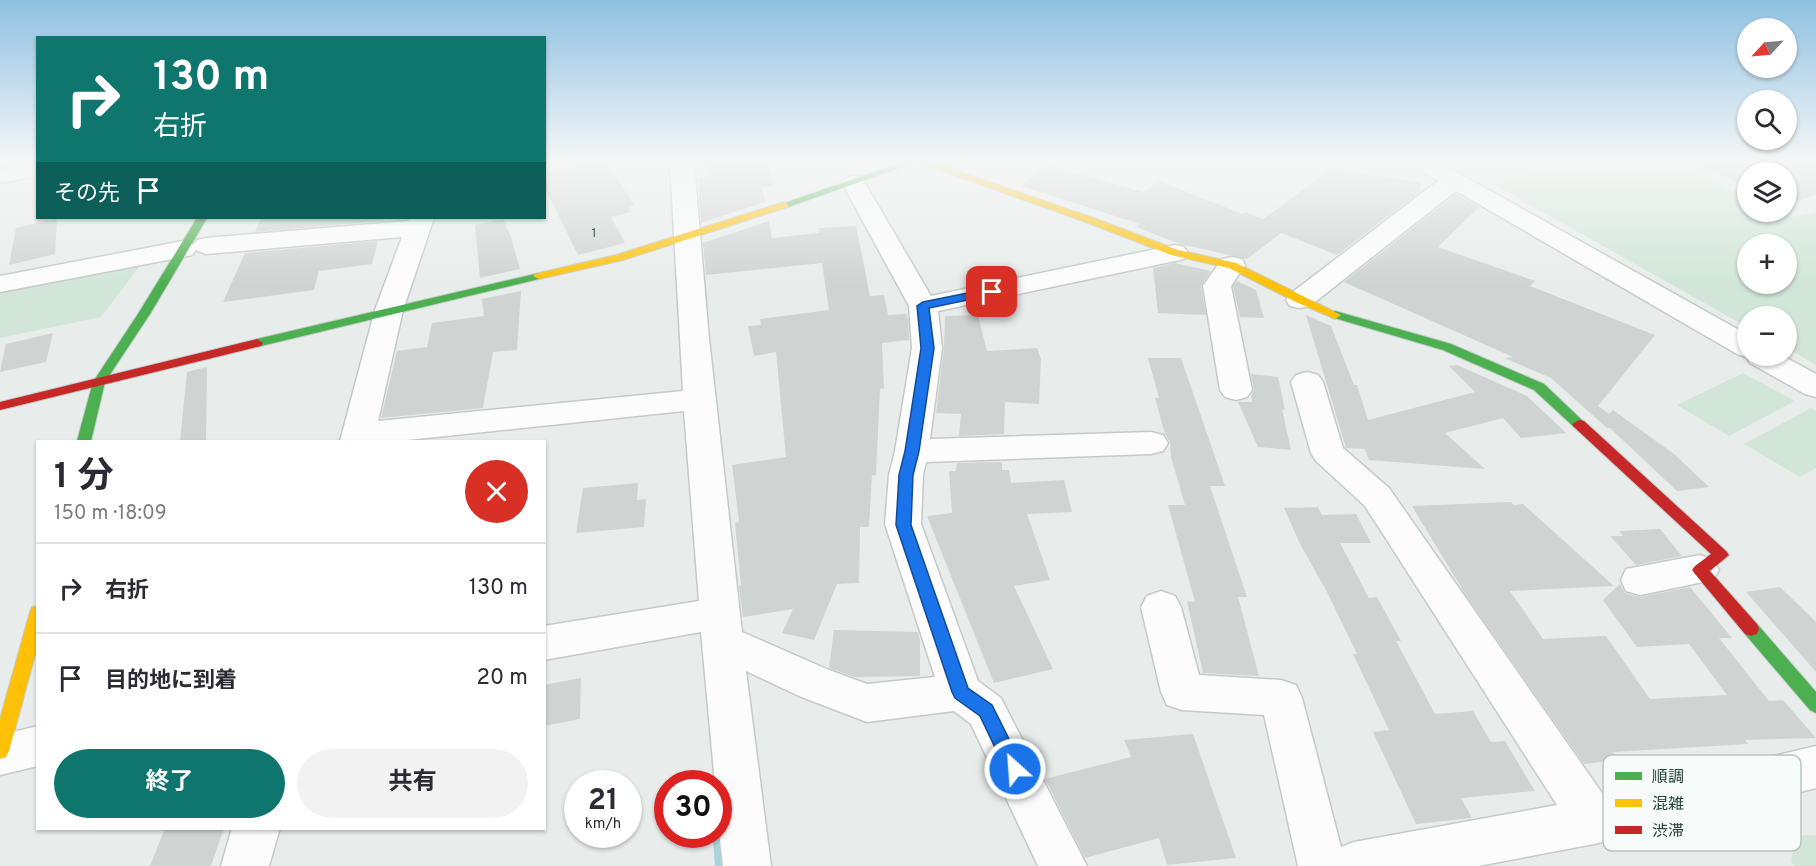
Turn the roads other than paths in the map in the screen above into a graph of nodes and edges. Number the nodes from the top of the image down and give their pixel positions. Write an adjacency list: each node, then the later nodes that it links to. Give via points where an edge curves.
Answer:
1 (685, 203): 9 (street)
2 (792, 203): 9 (street)
3 (865, 203): 15 (street)
4 (1042, 203): 11 (street)
5 (1425, 203): 14 (street)
6 (1493, 203): 17 (street)
7 (202, 219): 10 (street)
8 (417, 223): 10 (street); 16 (street)
9 (687, 238): 16 (street, via 619,258); 23 (street)
10 (195, 248): 13 (street); 19 (street, via 144,314)
11 (1175, 253): 12 (street); 15 (street)
12 (1232, 265): 14 (street); 22 (street, via 1217,286)
13 (0, 284)
14 (1300, 300): 30 (street, via 1350,321 1447,347 1539,387 1720,555)
15 (923, 306): 29 (street, via 927,348)
16 (389, 310): 19 (street); 26 (street)
17 (1737, 342)
18 (1779, 366): 21 (street)
19 (99, 382): 24 (street); 27 (street)
20 (1307, 382): 43 (street, via 1328,453 1377,497)
21 (1816, 387)
22 (1236, 390)
23 (689, 400): 25 (street); 34 (street)
24 (0, 406)
25 (439, 433): 26 (street)
26 (358, 437)
27 (84, 440)
28 (1151, 443): 29 (street)
29 (912, 451): 36 (street, via 906,475 903,525)
30 (1700, 570): 31 (street); 37 (street)
31 (1640, 580)
32 (1161, 607): 49 (street, via 1182,692 1281,698)
33 (36, 619): 39 (street)
34 (721, 627): 35 (street); 36 (street, via 814,683 867,703); 47 (street)
35 (546, 643)
36 (961, 692): 48 (street, via 986,711)
37 (1816, 705)
38 (36, 746): 39 (street)
39 (0, 753)
40 (1816, 767): 41 (street)
41 (1801, 771)
42 (1603, 819): 43 (street)
43 (1594, 821): 45 (street)
44 (255, 830): 46 (street)
45 (1384, 863)
46 (245, 866)
47 (747, 866)
48 (1063, 866)
49 (1322, 866)

